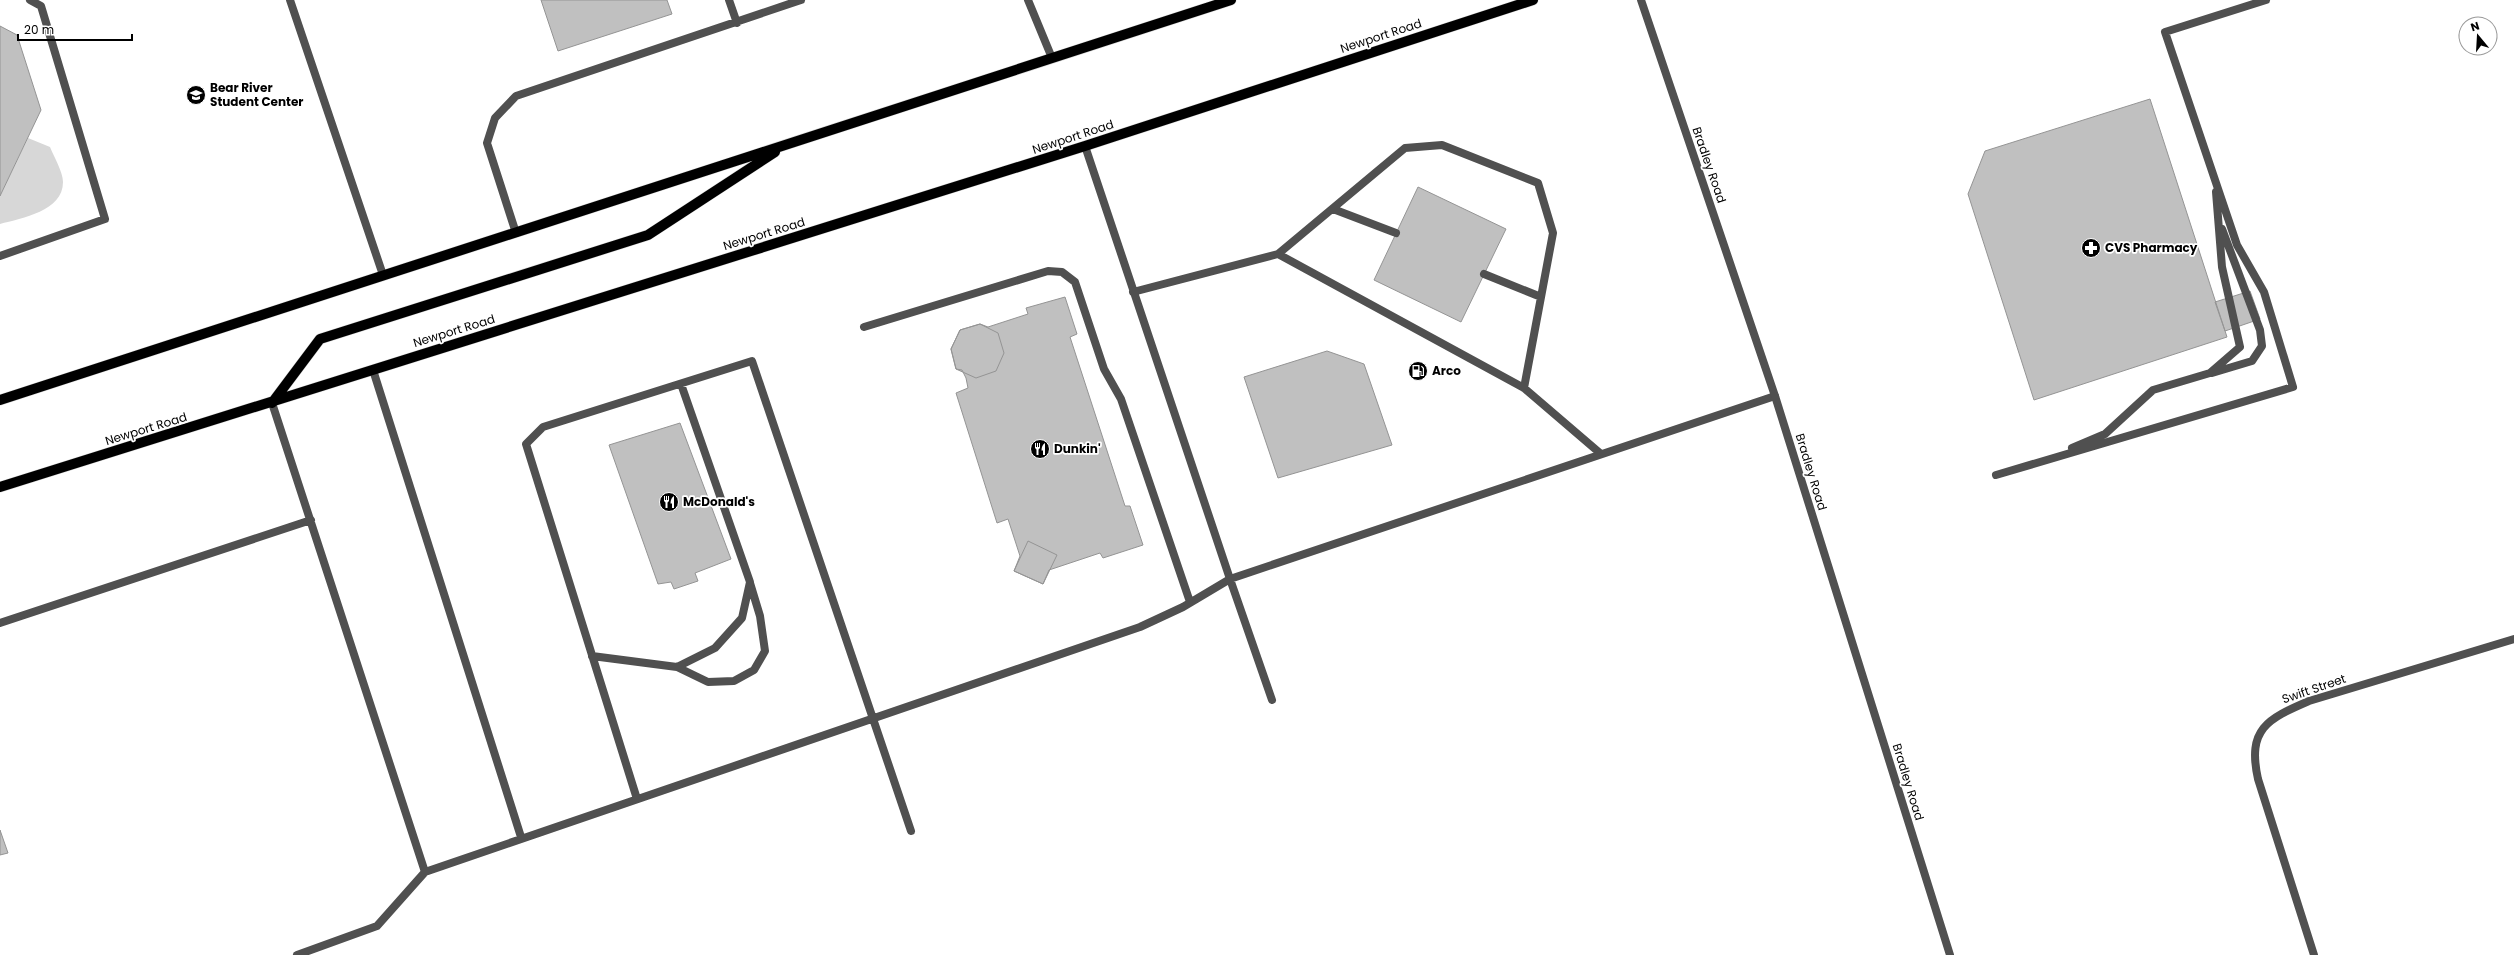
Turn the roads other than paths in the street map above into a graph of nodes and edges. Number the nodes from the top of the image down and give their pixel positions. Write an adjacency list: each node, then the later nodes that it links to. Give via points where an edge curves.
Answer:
1 (30, 0): 20 (street, via 40,6 105,219)
2 (290, 0): 22 (street)
3 (729, 0): 10 (street)
4 (800, 0): 10 (street)
5 (1028, 0): 11 (street)
6 (1231, 0): 11 (main road)
7 (1533, 0): 13 (main road, Newport Road)
8 (1641, 0): 30 (street, Bradley Road)
9 (2266, 0): 14 (street, via 2165,32)
10 (737, 23): 17 (street, via 516,96 495,118 487,143)
11 (1052, 58): 12 (main road)
12 (786, 145): 17 (main road); 32 (main road, via 648,235 320,339)
13 (1085, 146): 23 (street); 26 (main road, Newport Road)
14 (2216, 181): 16 (street); 34 (street, via 2237,245 2264,292 2293,387)
15 (1333, 209): 18 (street); 19 (street); 24 (street, via 1405,148 1442,144 1538,183 1553,233)
16 (2217, 216): 27 (street, via 2222,267 2240,347); 27 (street, via 2260,330 2262,346 2252,362)
17 (516, 233): 22 (main road)
18 (1396, 233)
19 (1278, 254): 23 (street); 29 (street)
20 (0, 256)
21 (1484, 274): 24 (street)
22 (383, 275): 31 (main road)
23 (1133, 292): 38 (street)
24 (1541, 297): 29 (street)
25 (864, 327): 40 (street, via 1048,271 1062,272 1075,282 1104,369 1121,399)
26 (373, 370): 32 (main road, Newport Road); 49 (street)
27 (2210, 373): 34 (street, via 2153,390 2105,434)
28 (681, 384): 39 (street); 43 (street, via 543,428 526,444); 46 (street, via 752,361)
29 (1524, 388): 33 (street)
30 (1775, 396): 33 (street); 52 (street, Bradley Road)
31 (0, 400)
32 (272, 403): 36 (main road, Newport Road); 37 (street)
33 (1601, 454): 38 (street)
34 (2034, 464): 35 (street)
35 (1996, 475)
36 (0, 487)
37 (311, 520): 41 (street); 50 (street)
38 (1230, 579): 40 (street); 45 (street)
39 (750, 582): 44 (street, via 742,618 715,648); 44 (street, via 760,616 765,651 754,670 734,681 708,682)
40 (1190, 602): 46 (street, via 1140,627)
41 (0, 623)
42 (2514, 639): 53 (street, Swift Street, via 2310,702 2279,714 2258,733 2253,759 2258,779)
43 (592, 656): 44 (street); 47 (street)
44 (677, 667)
45 (1272, 700)
46 (871, 718): 47 (street); 48 (street)
47 (637, 798): 49 (street)
48 (911, 830)
49 (520, 837): 50 (street)
50 (425, 872): 51 (street, via 377,926)
51 (297, 955)
52 (1950, 955)
53 (2314, 955)

